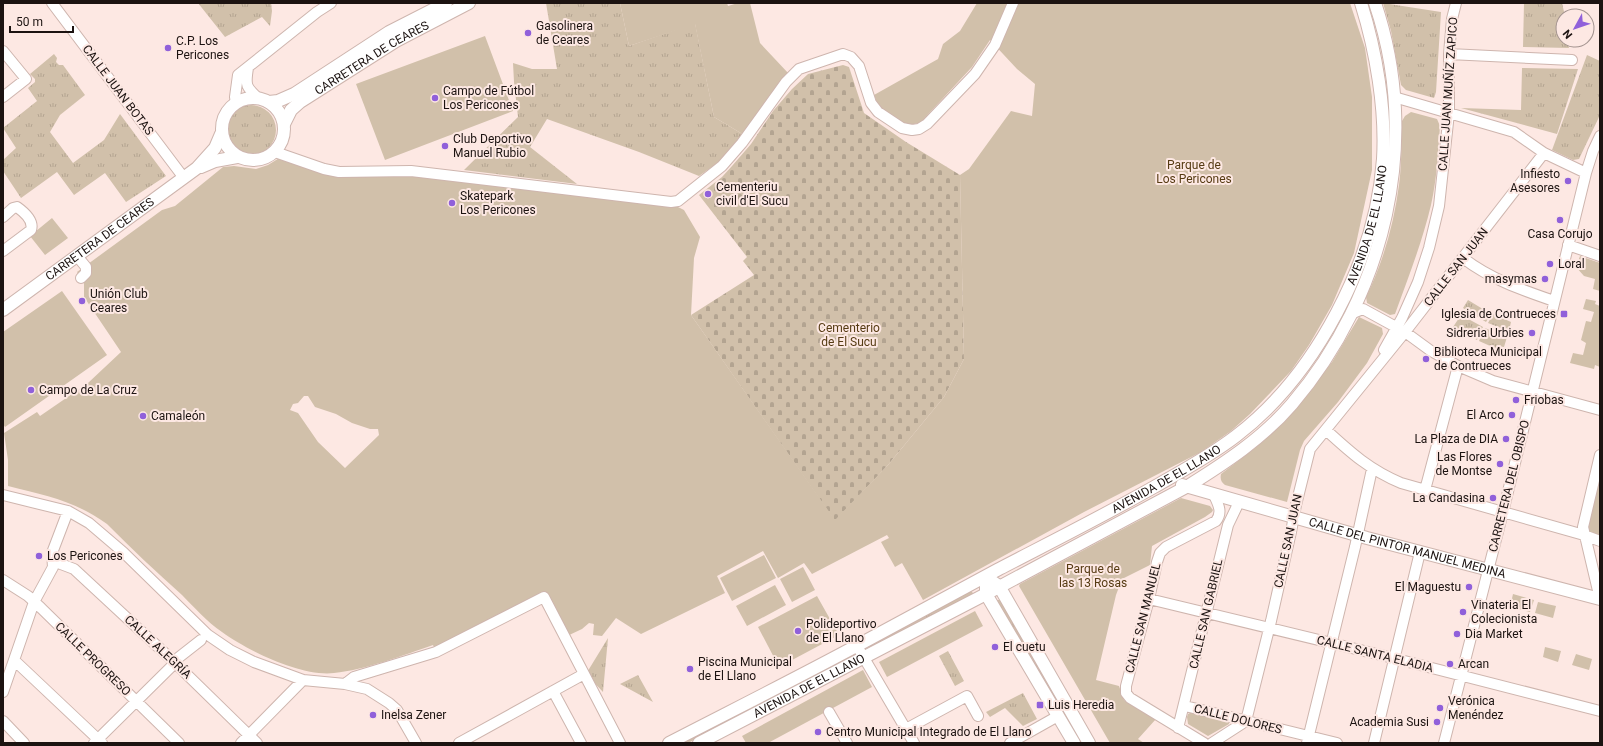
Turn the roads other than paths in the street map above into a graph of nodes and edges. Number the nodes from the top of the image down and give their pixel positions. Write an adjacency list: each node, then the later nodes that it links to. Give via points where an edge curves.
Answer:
1 (52, 3): 27 (street, CALLE JUAN BOTAS)
2 (446, 3): 15 (main road, CARRETERA DE CEARES, via 389,32 294,94 278,101)
3 (469, 3): 18 (main road, CARRETERA DE CEARES, via 396,41 300,102 291,110)
4 (1013, 3): 21 (street, via 995,45 975,74 927,124 912,130 902,128 878,112 870,104 859,66 851,56 844,54 799,69 786,82 722,166 678,201 411,171 339,172)
5 (1361, 3): 35 (main road, AVENIDA DE EL LLANO, via 1382,103 1383,158 1369,233)
6 (1375, 3): 13 (main road, AVENIDA DE EL LLANO, via 1388,54)
7 (325, 5): 12 (street)
8 (1454, 6): 9 (street, CALLE JUAN MUÑÍZ ZAPICO)
9 (1449, 54): 11 (street); 17 (street, CALLE JUAN MUÑÍZ ZAPICO)
10 (5, 57): 14 (street, via 26,79)
11 (1572, 60)
12 (248, 68): 15 (street, via 247,86); 16 (street, via 236,73)
13 (1394, 96): 17 (street); 38 (main road, AVENIDA DE EL LLANO, via 1395,132 1391,190 1383,230)
14 (3, 97)
15 (264, 101): 16 (main road, via 243,99); 18 (main road, via 276,108)
16 (236, 103): 19 (main road, via 228,109 223,118)
17 (1449, 113): 23 (street, via 1514,132); 36 (street, CALLE JUAN MUÑÍZ ZAPICO, via 1439,206 1429,248)
18 (284, 124): 21 (main road, via 284,134)
19 (221, 134): 24 (main road, via 226,146); 25 (main road, CARRETERA DE CEARES, via 215,148)
20 (1600, 136): 22 (street, CARRETERA DEL OBISPO)
21 (278, 152): 24 (main road, via 259,160 249,161)
22 (1596, 152): 26 (street, CARRETERA DEL OBISPO)
23 (1544, 153): 26 (street); 33 (street, CALLE SAN JUAN)
24 (237, 157): 25 (main road, CARRETERA DE CEARES)
25 (197, 168): 27 (main road, CARRETERA DE CEARES)
26 (1586, 173): 29 (street, CARRETERA DEL OBISPO)
27 (184, 178): 31 (main road, CARRETERA DE CEARES)
28 (3, 217): 30 (street, via 17,207 32,226 31,230)
29 (1568, 245): 32 (street); 37 (street, CARRETERA DEL OBISPO)
30 (3, 251)
31 (77, 256): 34 (street, via 86,267 86,273); 39 (main road, CARRETERA DE CEARES)
32 (1600, 256)
33 (1463, 258): 37 (street, via 1512,286); 40 (street, CALLE SAN JUAN)
34 (81, 278)
35 (1344, 298): 38 (street); 49 (main road, AVENIDA DE EL LLANO, via 1321,340 1273,402 1238,435 1200,462)
36 (1410, 301): 40 (street, via 1411,308); 41 (street, CALLE JUAN MUÑÍZ ZAPICO)
37 (1554, 301): 43 (street, CARRETERA DEL OBISPO)
38 (1357, 309): 41 (street); 48 (main road, AVENIDA DE EL LLANO, via 1332,349 1291,405 1263,432)
39 (3, 310)
40 (1421, 312): 41 (street, CALLE SAN JUAN)
41 (1401, 330): 42 (street); 45 (street, CALLE SAN JUAN)
42 (1458, 366): 43 (street, via 1493,381); 51 (street)
43 (1532, 392): 44 (street); 56 (street, CARRETERA DEL OBISPO)
44 (1600, 410)
45 (1326, 430): 47 (street); 57 (street, CALLE SAN JUAN, via 1310,449)
46 (1600, 455): 60 (street, via 1583,527)
47 (1372, 469): 51 (street, via 1401,484); 61 (street)
48 (1212, 471): 50 (main road, AVENIDA DE EL LLANO); 53 (main road, via 1210,486)
49 (1160, 484): 50 (main road, CALLE DEL PINTOR MANUEL MEDINA, via 1169,482); 66 (main road, AVENIDA DE EL LLANO)
50 (1188, 486): 53 (main road, CALLE DEL PINTOR MANUEL MEDINA); 68 (main road, AVENIDA DE EL LLANO)
51 (1425, 490): 56 (street)
52 (3, 495): 55 (street)
53 (1214, 495): 54 (main road, CALLE DEL PINTOR MANUEL MEDINA); 58 (street, via 1220,507 1220,517)
54 (1239, 502): 57 (main road, CALLE DEL PINTOR MANUEL MEDINA); 59 (street, CALLE SAN GABRIEL)
55 (68, 511): 64 (street, via 52,553); 84 (street, via 100,531 208,635 254,662)
56 (1503, 512): 60 (street); 65 (street, CARRETERA DEL OBISPO)
57 (1293, 518): 61 (main road, CALLE DEL PINTOR MANUEL MEDINA); 74 (street, CALLE SAN JUAN)
58 (1216, 521): 59 (street, via 1224,520); 70 (street, CALLE SAN MANUEL, via 1166,547 1160,553)
59 (1228, 525): 73 (street, CALLE SAN GABRIEL)
60 (1584, 535): 62 (street); 71 (street)
61 (1358, 536): 63 (main road, CALLE DEL PINTOR MANUEL MEDINA); 76 (street)
62 (1600, 541)
63 (1420, 552): 65 (main road, CALLE DEL PINTOR MANUEL MEDINA); 79 (street)
64 (53, 561): 72 (street, via 53,568); 81 (street, CALLE ALEGRÍA, via 74,569)
65 (1488, 571): 71 (main road, CALLE DEL PINTOR MANUEL MEDINA); 83 (street, CARRETERA DEL OBISPO)
66 (987, 578): 68 (main road); 69 (main road); 77 (main road, AVENIDA DE EL LLANO)
67 (3, 580): 72 (street, CALLE PROGRESO)
68 (999, 586): 69 (main road, AVENIDA DE EL LLANO); 115 (main road)
69 (986, 594): 78 (main road, AVENIDA DE EL LLANO); 93 (main road)
70 (1149, 599): 73 (street, CALLE SANTA ELADIA); 96 (street, CALLE SAN MANUEL, via 1126,693)
71 (1600, 599)
72 (34, 602): 80 (street); 88 (street, CALLE PROGRESO)
73 (1206, 613): 74 (street, CALLE SANTA ELADIA); 89 (street, CALLE SAN GABRIEL)
74 (1269, 628): 76 (street, CALLE SANTA ELADIA); 95 (street, CALLE SAN JUAN)
75 (201, 640): 81 (street)
76 (1331, 643): 79 (street, CALLE SANTA ELADIA); 99 (street)
77 (857, 646): 78 (street); 109 (main road, AVENIDA DE EL LLANO)
78 (863, 657): 97 (street); 110 (main road, AVENIDA DE EL LLANO)
79 (1393, 658): 83 (street, CALLE SANTA ELADIA); 119 (street)
80 (14, 660): 87 (street); 100 (street)
81 (177, 660): 88 (street); 98 (street, CALLE ALEGRÍA)
82 (584, 674): 85 (street, via 544,597 436,652 354,677); 86 (street); 108 (street)
83 (1461, 676): 90 (street, CALLE SANTA ELADIA); 120 (street, CARRETERA DEL OBISPO)
84 (303, 680): 85 (street); 98 (street)
85 (345, 684): 105 (street, via 367,689 397,710)
86 (553, 691): 106 (street); 107 (street)
87 (3, 692)
88 (137, 702): 100 (street); 102 (street, CALLE PROGRESO)
89 (1185, 706): 95 (street, CALLE DOLORES); 96 (street, CALLE SAN GABRIEL)
90 (1600, 711)
91 (829, 712): 111 (street)
92 (978, 716): 97 (street, via 967,696)
93 (1058, 716): 113 (street); 114 (main road)
94 (3, 721): 101 (street)
95 (1246, 721): 99 (street, CALLE DOLORES); 117 (street)
96 (1178, 728): 116 (street)
97 (906, 729): 112 (street)
98 (249, 735): 103 (street); 104 (street, CALLE ALEGRÍA)
99 (1308, 740): 118 (street, CALLE DOLORES)
100 (98, 742)
101 (24, 743)
102 (180, 743)
103 (241, 743)
104 (257, 743)
105 (416, 743)
106 (459, 743)
107 (581, 743)
108 (620, 743)
109 (669, 743)
110 (698, 743)
111 (847, 743)
112 (914, 743)
113 (1010, 743)
114 (1074, 743)
115 (1089, 743)
116 (1204, 743)
117 (1212, 743)
118 (1337, 743)
119 (1374, 743)
120 (1444, 743)

